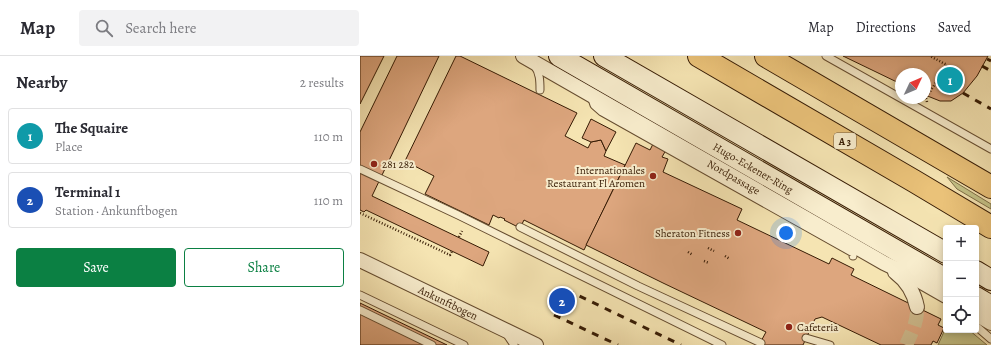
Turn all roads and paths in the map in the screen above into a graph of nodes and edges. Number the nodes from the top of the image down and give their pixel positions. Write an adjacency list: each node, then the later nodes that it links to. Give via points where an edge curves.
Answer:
1 (559, 56): 33 (street, Hugo-Eckener-Ring)
2 (604, 56): 22 (street, Hugo-Eckener-Ring)
3 (699, 56): 16 (highway, A 3)
4 (766, 56): 13 (highway)
5 (826, 56): 11 (lane)
6 (930, 56): 9 (path, via 947,65)
7 (527, 58): 8 (lane, via 537,69); 10 (street, Nordpassage)
8 (540, 90)
9 (931, 90)
10 (590, 95): 26 (lane, via 594,105 602,112 853,253); 31 (street, Nordpassage)
11 (991, 149)
12 (360, 169): 53 (lane)
13 (991, 187)
14 (360, 213): 20 (path, via 450,256)
15 (520, 227): 47 (lane)
16 (991, 227)
17 (462, 231): 18 (path)
18 (459, 237)
19 (708, 248): 21 (path)
20 (452, 251)
21 (714, 251)
22 (943, 251)
23 (688, 252): 24 (path)
24 (693, 255)
25 (725, 256): 27 (path)
26 (853, 256)
27 (730, 259)
28 (704, 261): 30 (path)
29 (361, 263): 44 (street); 52 (street, Ankunftbogen)
30 (709, 263)
31 (884, 263): 35 (street, Nordpassage); 39 (street, via 909,286)
32 (979, 273): 34 (street)
33 (943, 277)
34 (991, 280)
35 (943, 294)
36 (360, 295): 49 (lane)
37 (979, 299): 38 (street)
38 (991, 306)
39 (917, 307)
40 (360, 310): 48 (lane)
41 (979, 316): 42 (street)
42 (991, 323)
43 (979, 329): 46 (lane)
44 (506, 333): 50 (lane); 51 (street)
45 (806, 338): 54 (lane)
46 (991, 339)
47 (761, 343)
48 (432, 345)
49 (464, 345)
50 (514, 345)
51 (531, 345)
52 (536, 345)
53 (722, 345)
54 (830, 345)

